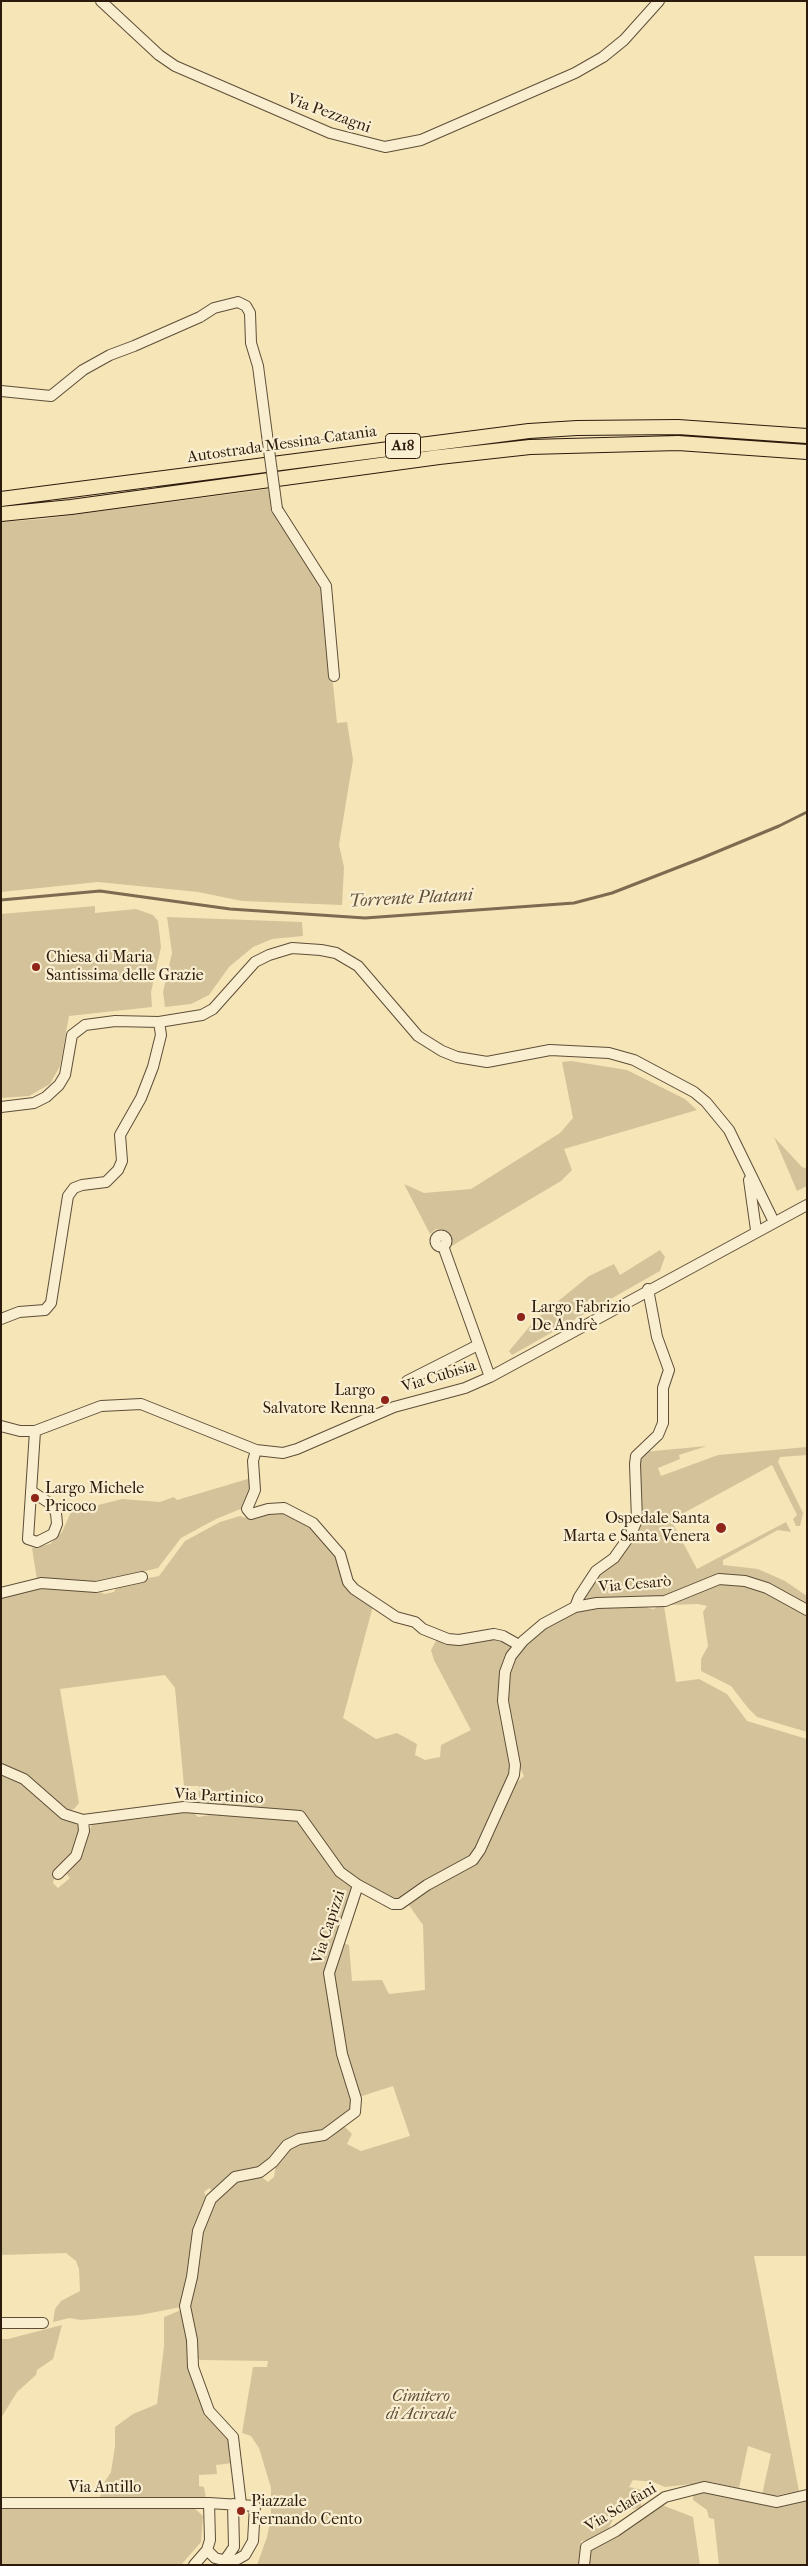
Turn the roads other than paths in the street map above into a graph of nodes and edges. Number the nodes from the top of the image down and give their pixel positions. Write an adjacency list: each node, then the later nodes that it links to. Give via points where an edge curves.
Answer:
1 (101, 1): 2 (street, Via Pezzagni, via 159,55 191,74 330,133 385,147 421,140 574,73 603,57 624,40)
2 (658, 1)
3 (1, 391): 8 (street, bridge, via 52,396 83,370 110,354 200,317 214,308 238,302 246,306 250,313 251,343 258,366 277,508 326,586)
4 (807, 436): 6 (highway, Autostrada Messina-Catania / A18, via 678,427 529,431)
5 (807, 452): 7 (highway, Autostrada Messina-Catania / A18, via 678,443 530,447)
6 (1, 498)
7 (1, 514)
8 (334, 676)
9 (159, 1022): 10 (street, via 95,1022 78,1029 72,1036 65,1075 59,1085 34,1103); 11 (street, via 193,1018 213,1009 247,969 269,955 292,948 336,953 367,974 418,1036 457,1057 487,1062 550,1050 574,1050 609,1053 634,1060 694,1092 706,1102 730,1130); 17 (street, via 162,1034 153,1067 120,1135 122,1161 118,1170 106,1182 82,1185 74,1188 68,1196 51,1304 45,1310 19,1312)
10 (1, 1107)
11 (746, 1165): 13 (street); 14 (street)
12 (807, 1204): 13 (street, Via Cubisia)
13 (774, 1222): 14 (street, Via Cubisia)
14 (756, 1230): 16 (street, Via Cubisia)
15 (443, 1246): 18 (street)
16 (648, 1289): 19 (street, Via Cubisia); 27 (street, via 657,1337 668,1363 663,1388 663,1423 658,1435 636,1456 636,1520 631,1534 614,1558 596,1571)
17 (1, 1319)
18 (478, 1345): 19 (street); 20 (street)
19 (490, 1377): 23 (street, Via Cubisia, via 465,1388 394,1407 297,1449 283,1453)
20 (407, 1381)
21 (1, 1426): 22 (street)
22 (35, 1431): 23 (street, Via Cubisia, via 101,1406 141,1404); 24 (street)
23 (256, 1450): 29 (street, via 253,1462 255,1490 247,1509 251,1514 284,1508 313,1523 340,1554 348,1582 354,1589 396,1617 415,1622 422,1629 448,1639 494,1634)
24 (31, 1491): 24 (street, via 28,1539 37,1542 53,1534 57,1524 56,1513 51,1504)
25 (142, 1577): 26 (street, via 96,1587 41,1583)
26 (1, 1593)
27 (575, 1607): 28 (street, Via Cesarò, via 597,1603 665,1601 718,1579 745,1581 767,1588); 29 (street, Via Capizzi, via 543,1624)
28 (807, 1610)
29 (519, 1645): 33 (street, Via Capizzi, via 505,1672 503,1701 514,1774 480,1850 473,1860 400,1904)
30 (1, 1769): 31 (street, Via Partinico, via 24,1779 64,1814)
31 (83, 1820): 32 (street, via 84,1831 76,1856); 33 (street, Via Partinico, via 184,1807 300,1816 340,1872)
32 (58, 1874)
33 (358, 1885): 39 (street, Via Capizzi, via 329,1973 342,2054 357,2107 324,2135 299,2139 287,2145 260,2172 235,2177 211,2199 198,2231 185,2306 194,2367 209,2411 233,2437)
34 (1, 2323): 35 (street)
35 (43, 2323)
36 (807, 2495): 43 (street, Via Sclafani, via 777,2502 704,2487 665,2497 616,2531 586,2547)
37 (1, 2503): 38 (street, Via Antillo)
38 (209, 2503): 39 (street, Via Antillo); 40 (street)
39 (237, 2504): 41 (street, via 234,2548); 41 (street, via 255,2506 253,2542 245,2555)
40 (208, 2550): 41 (street, via 215,2558); 42 (street)
41 (229, 2562)
42 (194, 2565)
43 (584, 2565)

